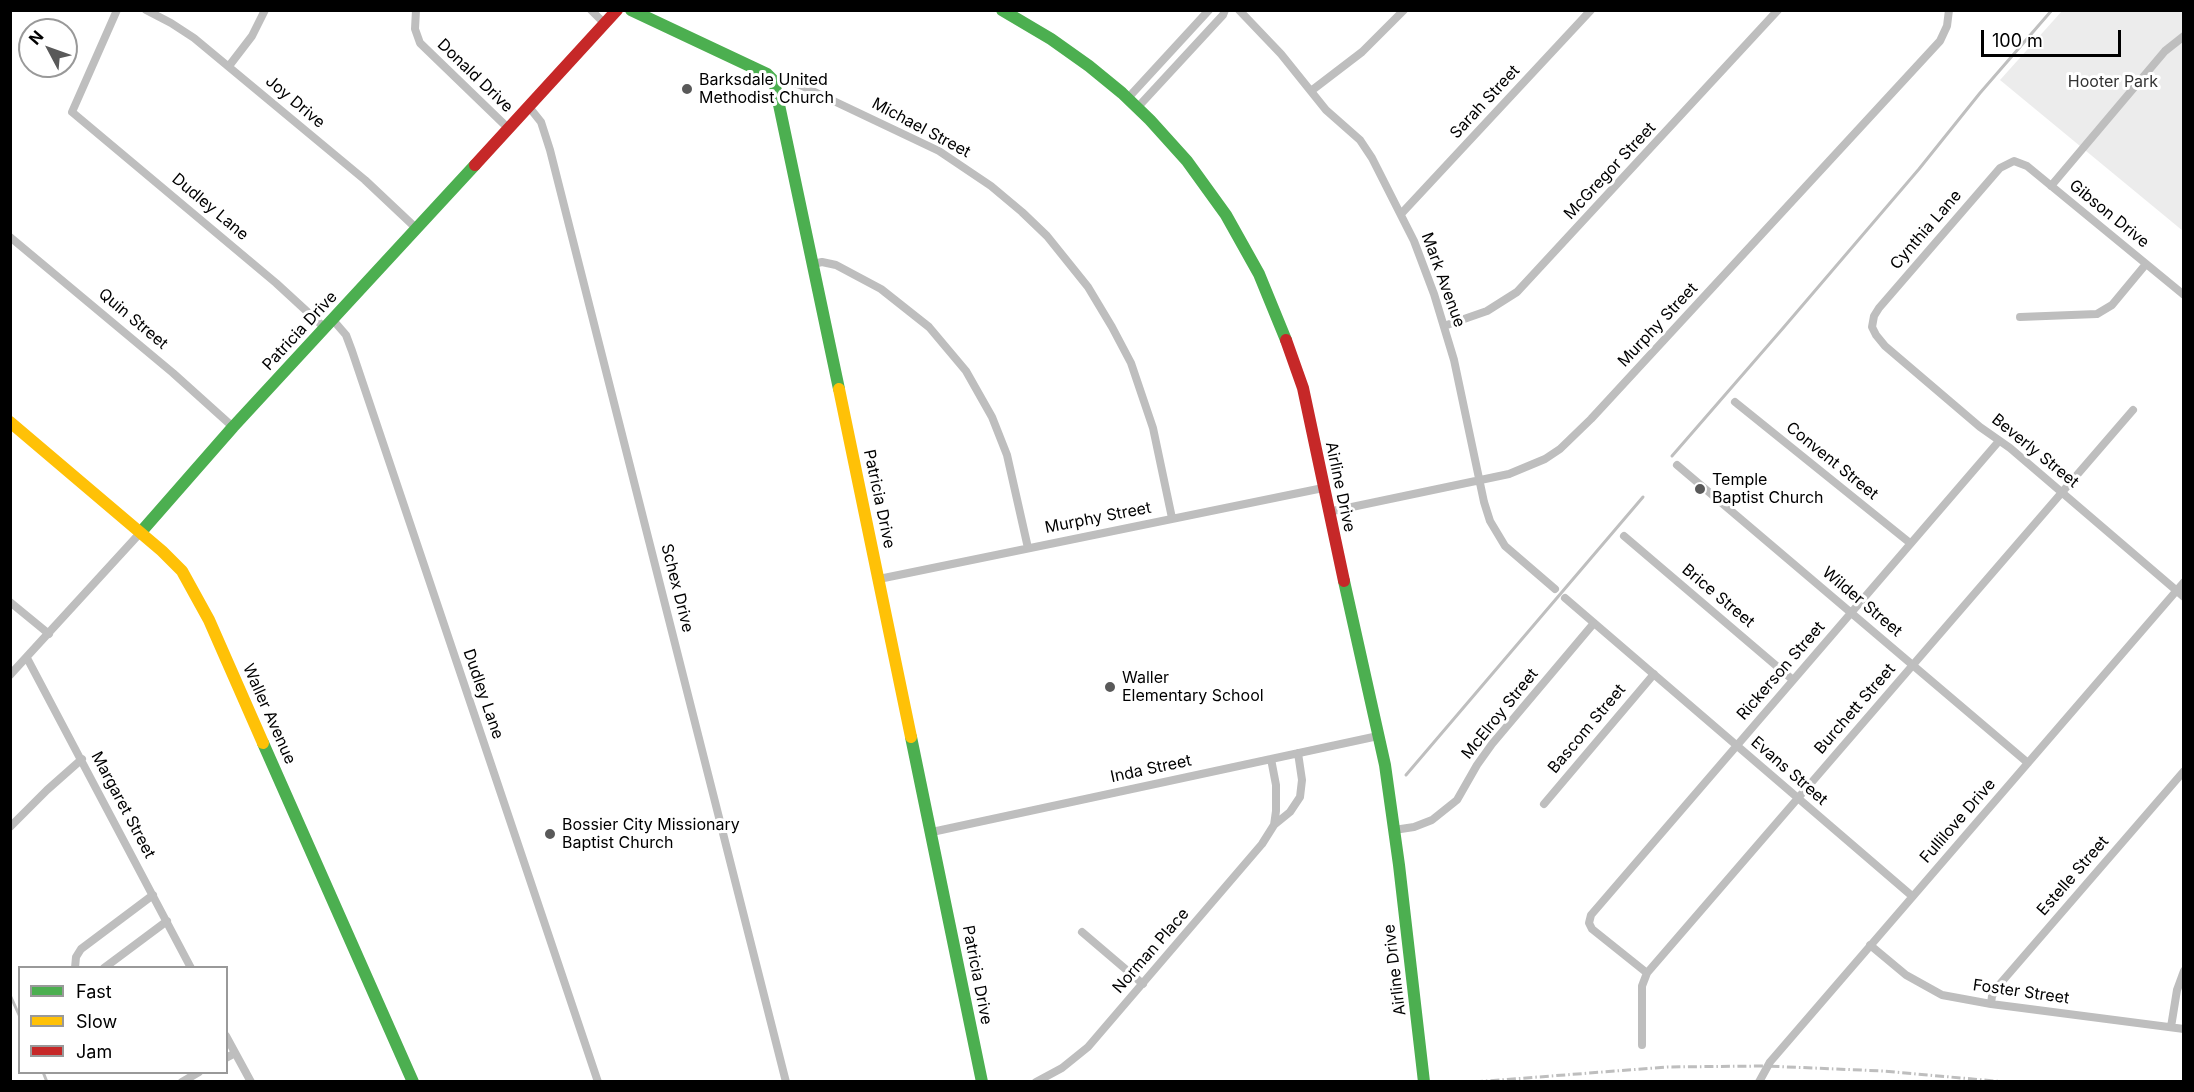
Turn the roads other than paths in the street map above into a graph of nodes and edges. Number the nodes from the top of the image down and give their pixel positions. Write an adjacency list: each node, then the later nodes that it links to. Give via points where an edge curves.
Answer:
1 (117, 10): 34 (street, Dudley Lane, via 72,112)
2 (146, 10): 18 (street, Joy Drive, via 187,33)
3 (265, 10): 18 (street, via 252,36)
4 (416, 10): 24 (street, Donald Drive, via 415,28 420,43)
5 (591, 10): 16 (street)
6 (617, 10): 16 (street, Patricia Drive)
7 (631, 10): 19 (street, via 767,74)
8 (1002, 10): 21 (street, Airline Drive, via 1070,52)
9 (1209, 10): 21 (street)
10 (1225, 10): 23 (street)
11 (1239, 10): 20 (street, Mark Avenue)
12 (1404, 10): 20 (street, via 1362,52)
13 (1591, 10): 27 (street, Sarah Street)
14 (1778, 10): 35 (street, McGregor Street, via 1517,292 1487,311)
15 (1949, 10): 43 (street, Murphy Street, via 1940,41 1575,435 1529,467)
16 (605, 24): 22 (street, Patricia Drive)
17 (2184, 36): 26 (street, via 2165,51)
18 (229, 66): 28 (street, Joy Drive)
19 (774, 81): 30 (street, Patricia Drive); 47 (street, Michael Street, via 800,85 939,151 991,186 1047,237 1088,287 1131,363 1153,428)
20 (1311, 91): 27 (street, Mark Avenue, via 1366,149)
21 (1128, 98): 23 (street, Airline Drive)
22 (529, 107): 24 (street, Patricia Drive); 102 (street, Schex Drive, via 541,122 550,150)
23 (1137, 108): 44 (street, Airline Drive, via 1187,161 1226,215 1259,274 1303,388)
24 (509, 129): 28 (street, Patricia Drive)
25 (2014, 161): 26 (street, Gibson Drive, via 2023,163); 36 (street, Cynthia Lane, via 2000,168 1879,308)
26 (2050, 186): 31 (street, Gibson Drive)
27 (1401, 214): 35 (street, Mark Avenue, via 1424,265)
28 (417, 228): 34 (street, Patricia Drive)
29 (10, 237): 40 (street, Quin Street)
30 (813, 264): 51 (street, via 836,265 881,289 937,334 966,371 992,417 1007,455); 52 (street, Patricia Drive)
31 (2146, 264): 32 (street, Gibson Drive); 33 (street, via 2112,305 2097,314)
32 (2184, 295)
33 (2020, 317)
34 (329, 324): 40 (street, Patricia Drive); 101 (street, Dudley Lane, via 346,335)
35 (1444, 326): 43 (street, Mark Avenue)
36 (1872, 327): 41 (street, Beverly Street, via 1880,341)
37 (1735, 402): 50 (street, Convent Street)
38 (2133, 410): 45 (street, Burchett Street)
39 (10, 422): 48 (street, Waller Avenue)
40 (233, 428): 48 (street, Patricia Drive)
41 (1999, 441): 45 (street, Beverly Street); 50 (street, Rickerson Street)
42 (1677, 465): 58 (street, Wilder Street)
43 (1480, 481): 46 (street, Murphy Street); 54 (street, Mark Avenue, via 1499,539)
44 (1323, 488): 46 (street, Airline Drive); 47 (street, Murphy Street)
45 (2062, 492): 55 (street, Beverly Street); 62 (street, Burchett Street)
46 (1328, 512): 66 (street, Airline Drive)
47 (1172, 518): 51 (street, Murphy Street)
48 (141, 532): 60 (street, Patricia Drive); 100 (street, Waller Avenue, via 182,571 200,601)
49 (1624, 536): 65 (street, Brice Street)
50 (1910, 543): 58 (street, Rickerson Street)
51 (1028, 548): 52 (street, Murphy Street)
52 (879, 579): 78 (street, Patricia Drive)
53 (2184, 582): 55 (street, Fullilove Drive)
54 (1555, 589)
55 (2180, 594): 71 (street, Fullilove Drive)
56 (1564, 597): 59 (street, Evans Street)
57 (10, 602): 60 (street)
58 (1851, 612): 62 (street, Wilder Street); 65 (street, Rickerson Street)
59 (1594, 623): 63 (street, Evans Street); 77 (street, McElroy Street, via 1492,744 1457,800 1432,820)
60 (49, 634): 61 (street, Patricia Drive)
61 (27, 658): 64 (street, Patricia Drive); 69 (street, Margaret Street)
62 (1913, 665): 71 (street, Wilder Street); 73 (street, Burchett Street)
63 (1654, 674): 67 (street, Evans Street); 74 (street, Bascom Street)
64 (10, 675)
65 (1793, 680): 67 (street, Rickerson Street)
66 (1378, 736): 68 (street, Inda Street); 77 (street, Airline Drive)
67 (1736, 745): 73 (street, Evans Street); 88 (street, Rickerson Street, via 1594,910 1589,923 1592,929)
68 (1298, 753): 70 (street, Inda Street); 75 (street, Norman Place, via 1300,797)
69 (82, 759): 76 (street); 79 (street, Margaret Street)
70 (1271, 759): 75 (street, via 1277,797); 78 (street, Inda Street)
71 (2028, 763): 80 (street, Fullilove Drive)
72 (2184, 771): 90 (street, Estelle Street, via 1999,985)
73 (1797, 798): 80 (street, Evans Street); 88 (street, Burchett Street)
74 (1544, 804)
75 (1275, 825): 89 (street, Norman Place)
76 (10, 827)
77 (1394, 830): 105 (street, Airline Drive)
78 (932, 832): 103 (street, Patricia Drive)
79 (153, 895): 81 (street, Margaret Street); 84 (street, via 81,949)
80 (1912, 896): 83 (street, Fullilove Drive)
81 (166, 921): 85 (street); 86 (street, Margaret Street)
82 (1082, 932): 89 (street)
83 (1870, 945): 90 (street, Foster Street, via 1932,991); 106 (street, Fullilove Drive, via 1770,1062)
84 (75, 966)
85 (107, 966)
86 (190, 966)
87 (2184, 971): 91 (street)
88 (1647, 974): 94 (street, via 1642,986)
89 (1143, 984): 104 (street, Norman Place, via 1080,1055)
90 (1991, 1004): 91 (street, Foster Street)
91 (2170, 1027): 92 (street, Foster Street)
92 (2184, 1029)
93 (228, 1039): 95 (street)
94 (1642, 1045)
95 (236, 1053): 96 (street); 98 (street)
96 (228, 1057)
97 (196, 1074): 99 (street)
98 (249, 1081)
99 (182, 1082)
100 (413, 1082)
101 (598, 1082)
102 (786, 1082)
103 (982, 1082)
104 (1036, 1082)
105 (1424, 1082)
106 (1759, 1082)

